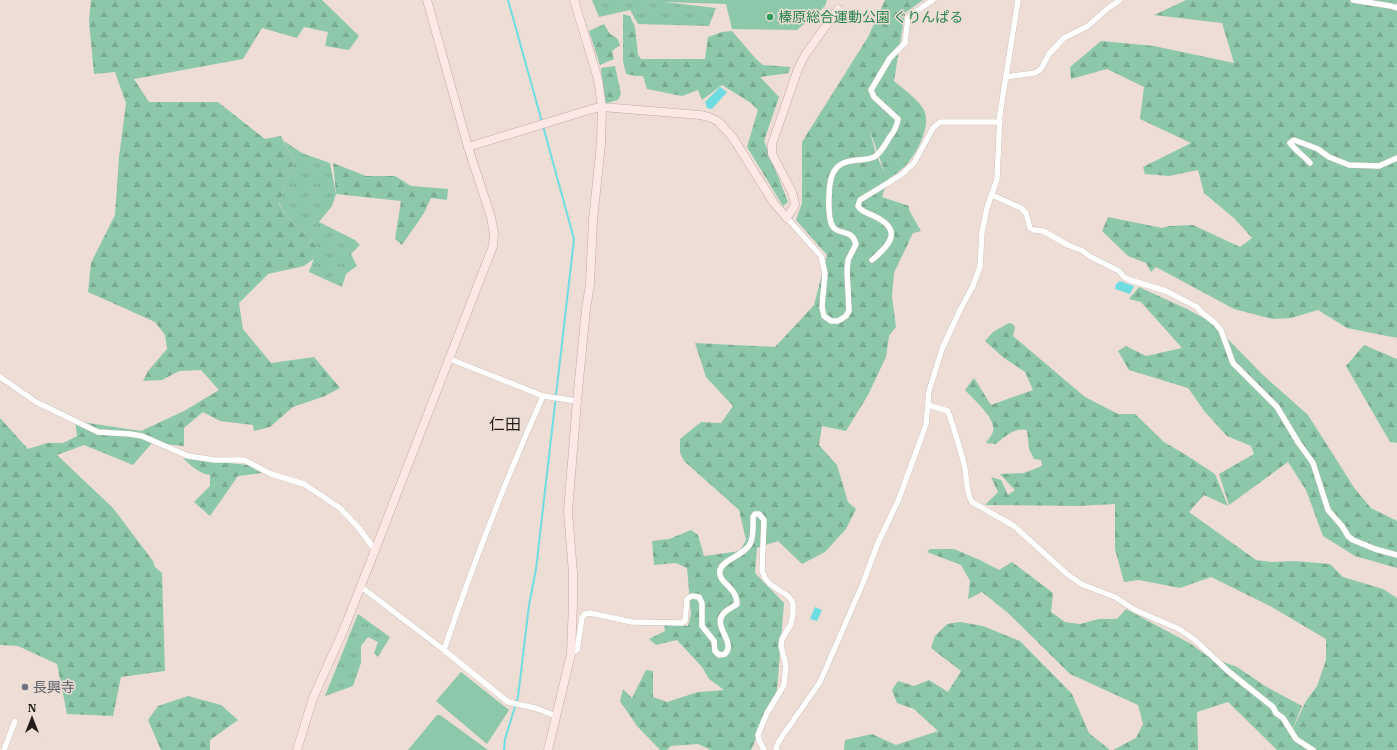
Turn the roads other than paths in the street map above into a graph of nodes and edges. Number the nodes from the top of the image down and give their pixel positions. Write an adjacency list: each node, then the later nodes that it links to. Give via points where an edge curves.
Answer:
1 (427, 0): 12 (street)
2 (574, 0): 10 (street, via 598,79)
3 (933, 0): 16 (street, via 908,17 905,43 890,58 870,90 898,119 897,127 875,156 846,161 832,174 829,219 834,228 854,237 856,244 848,260 849,311 838,321 831,321 824,316 822,307 825,273 821,256)
4 (1018, 0): 9 (street)
5 (1120, 0): 9 (street, via 1088,26 1064,38 1049,54 1041,69 1035,73)
6 (1353, 0): 7 (street)
7 (1397, 8)
8 (838, 9): 16 (street, via 798,68 772,144 772,154 794,199 794,205)
9 (1006, 77): 11 (street)
10 (602, 108): 12 (street); 16 (street, via 700,115 719,122 733,138 774,203); 21 (street, via 602,144)
11 (1000, 122): 15 (street, via 997,179); 17 (street, via 940,122 933,128 914,163 901,175 860,200 860,210 882,220 892,232 884,250)
12 (468, 147): 18 (street, via 491,218 493,246)
13 (1397, 158): 14 (street, via 1379,166 1349,165 1294,140 1290,143)
14 (1310, 163)
15 (992, 195): 22 (street, via 982,232 980,267 942,349 929,392); 24 (street, via 1021,208 1026,213 1030,228 1043,231 1083,251 1130,280 1166,291 1197,307 1221,330 1233,363 1278,407 1313,463 1328,510 1348,536 1375,549)
16 (787, 218)
17 (872, 260)
18 (450, 359): 20 (street); 23 (street)
19 (0, 377): 23 (street, via 36,402 98,432 142,436 188,456 215,460 244,460 271,474 304,484 340,508)
20 (543, 396): 21 (street); 26 (street, via 465,588)
21 (577, 402): 27 (street, via 568,511 573,573)
22 (928, 405): 34 (street, via 926,424 906,480 849,616 820,682 779,741); 35 (street, via 948,411 961,452 969,498 972,502 1014,526 1081,584 1115,597 1135,610 1179,629 1195,640 1273,708 1283,718 1296,740)
23 (375, 550): 25 (street)
24 (1397, 555)
25 (360, 586): 26 (street); 31 (street, via 313,698)
26 (444, 650): 28 (street, via 508,702)
27 (571, 654): 28 (street); 33 (street, via 577,650 582,618 585,614 632,622 682,623 685,621 687,599 692,596 699,597 702,603 702,626 714,640 714,651 719,655 725,654 729,646 720,625 721,618 737,604 737,598 733,590 724,583 720,570 723,564 744,551 750,544 753,517 759,514 764,520 762,571 770,584 788,596 793,603 791,624 781,646 786,666 784,685 767,713 758,735)
28 (556, 716): 32 (street)
29 (15, 721): 30 (street)
30 (4, 750)
31 (297, 750)
32 (548, 750)
33 (764, 750)
34 (777, 750)
35 (1313, 750)

